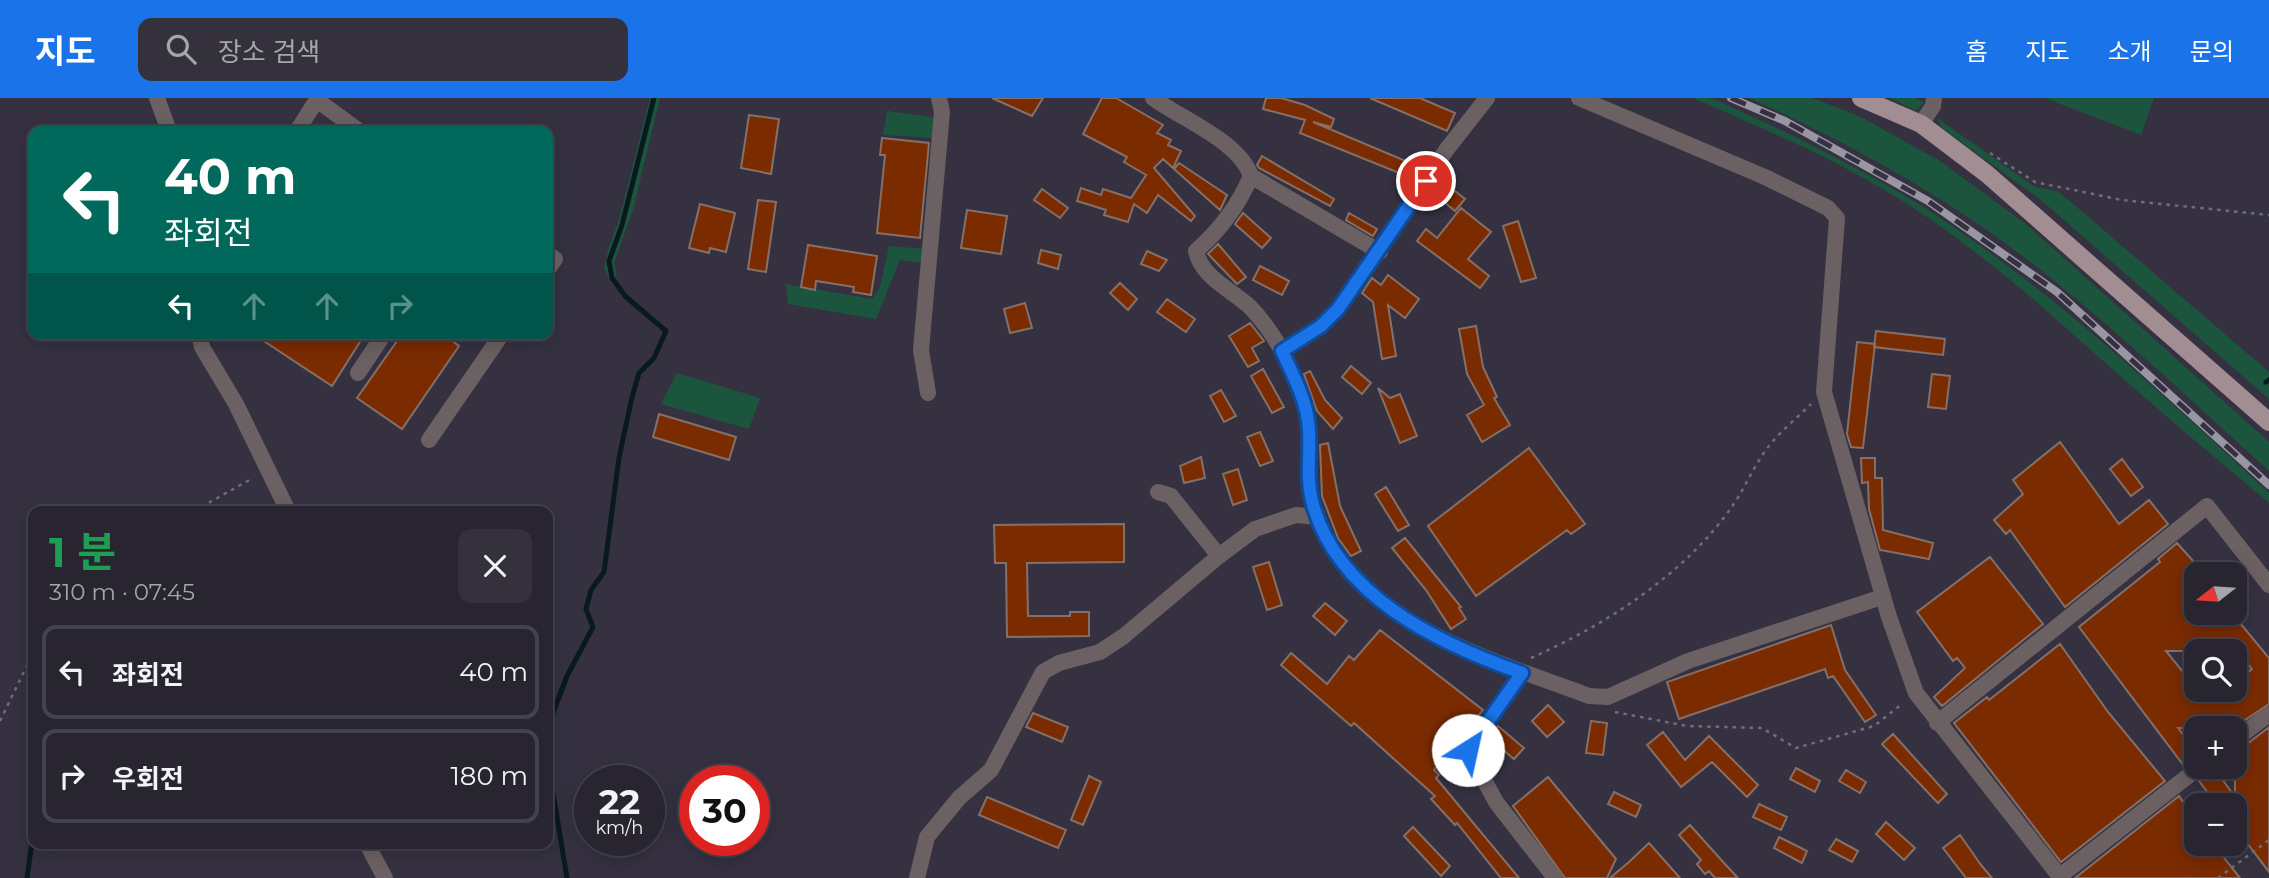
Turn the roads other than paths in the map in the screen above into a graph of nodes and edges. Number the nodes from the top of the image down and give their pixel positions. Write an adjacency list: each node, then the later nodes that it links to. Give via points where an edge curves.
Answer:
1 (157, 98): 10 (street)
2 (939, 98): 20 (street, via 941,124 921,350)
3 (1153, 98): 13 (street, via 1236,152)
4 (1487, 98): 14 (street, via 1447,149)
5 (1579, 98): 28 (street, via 1765,177 1828,208 1837,218 1824,392)
6 (1861, 98): 9 (main road)
7 (1934, 98): 9 (street)
8 (317, 99): 11 (street); 12 (street)
9 (1921, 124): 21 (main road, via 1987,174)
10 (167, 126)
11 (300, 126)
12 (352, 126)
13 (1251, 176): 14 (street); 18 (street, via 1218,229 1196,251 1198,263 1251,308)
14 (1380, 252): 18 (street, via 1338,309)
15 (200, 340): 24 (street)
16 (380, 340): 19 (street)
17 (498, 340): 22 (street)
18 (1282, 351): 25 (street, via 1308,421 1306,461)
19 (358, 373)
20 (928, 393)
21 (2269, 422)
22 (429, 440)
23 (1158, 492): 26 (street, via 1171,496)
24 (286, 506)
25 (1317, 517): 26 (street, via 1296,515 1255,529); 29 (street, via 1344,569 1369,594 1456,647)
26 (1219, 556): 37 (street, via 1100,652 1059,663 1042,673 991,770 959,798 927,837)
27 (2269, 585): 31 (street, via 2207,506)
28 (1882, 597): 29 (street, via 1688,661 1608,697 1590,696); 31 (street, via 1916,693)
29 (1515, 671): 38 (street, via 1468,750 1496,802)
30 (2269, 714): 32 (street)
31 (1937, 723): 35 (street)
32 (2247, 731)
33 (2185, 779): 35 (street)
34 (370, 849): 36 (street)
35 (2061, 877)
36 (385, 878)
37 (917, 878)
38 (1555, 878)

